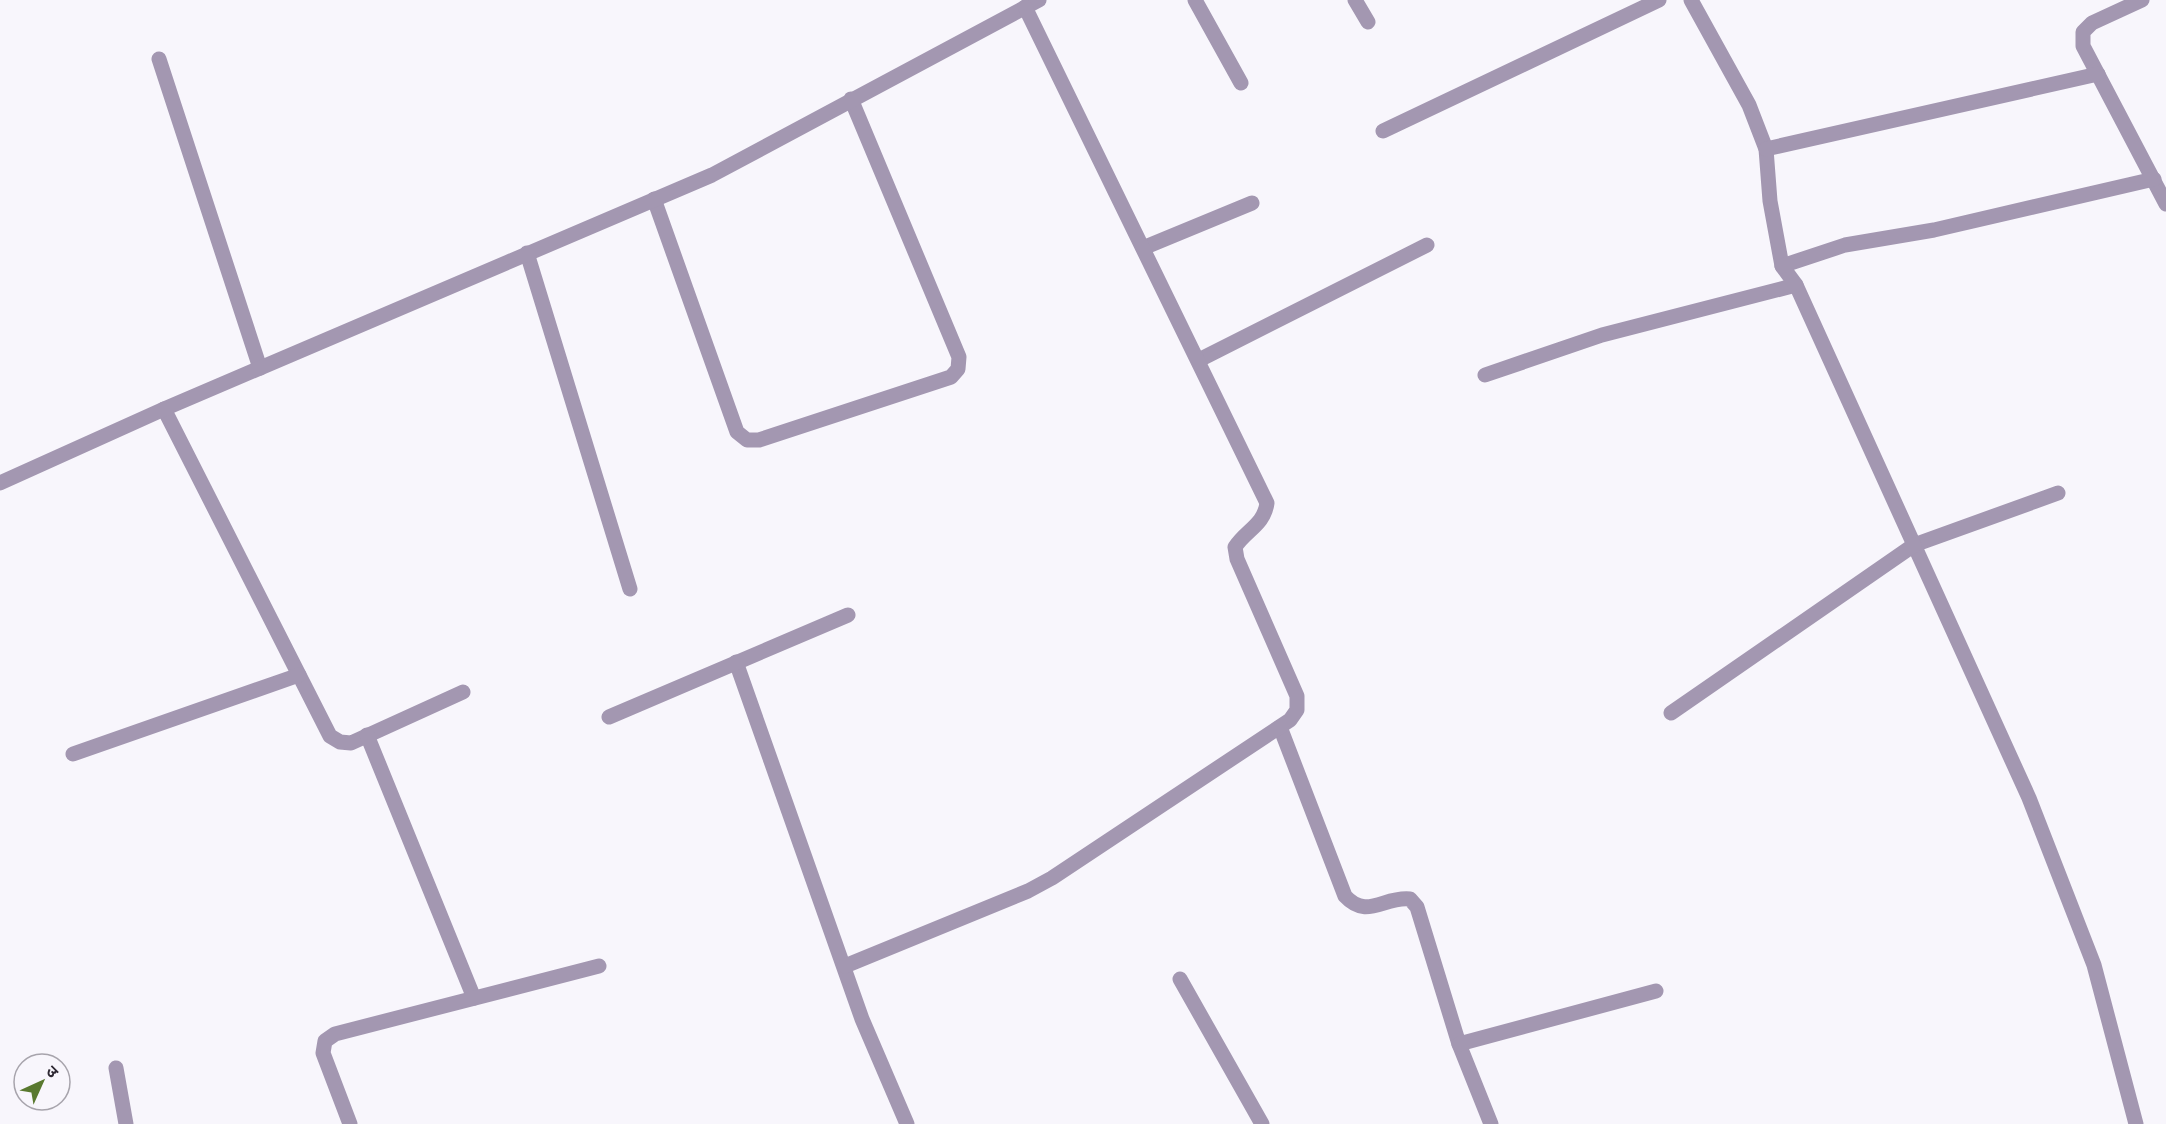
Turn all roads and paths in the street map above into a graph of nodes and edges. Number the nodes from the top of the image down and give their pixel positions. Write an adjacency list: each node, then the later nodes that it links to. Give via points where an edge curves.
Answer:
1 (1195, 0): 10 (street)
2 (1355, 0): 7 (street)
3 (1659, 0): 12 (street)
4 (1691, 0): 13 (street, via 1749,105)
5 (2142, 0): 9 (street, via 2092,23 2083,32 2083,45)
6 (1032, 4): 11 (street); 19 (street)
7 (1368, 22)
8 (159, 59): 24 (street)
9 (2098, 74): 13 (street); 14 (street)
10 (1241, 82)
11 (851, 99): 15 (street, via 738,162); 15 (street, via 958,357 958,369 951,376 759,440 747,440 737,432)
12 (1383, 130)
13 (1766, 149): 21 (street, via 1770,201)
14 (2154, 179): 17 (street); 21 (street, via 1934,230 1845,245)
15 (654, 199): 20 (street)
16 (1252, 203): 19 (street)
17 (2166, 204)
18 (1427, 245): 23 (street)
19 (1143, 248): 23 (street)
20 (527, 253): 24 (street); 30 (street)
21 (1782, 266): 22 (street)
22 (1796, 285): 25 (street, via 1602,335); 29 (street)
23 (1199, 360): 37 (street, via 1267,503 1259,524 1235,547 1297,696 1297,710)
24 (260, 368): 26 (street)
25 (1485, 375)
26 (164, 409): 27 (street); 33 (street)
27 (0, 483)
28 (2058, 493): 29 (street)
29 (1914, 545): 35 (street); 52 (street, via 2029,798 2094,965)
30 (630, 590)
31 (848, 615): 32 (street)
32 (736, 662): 36 (street); 41 (street)
33 (299, 675): 38 (street, via 330,736 351,743); 39 (street)
34 (463, 692): 38 (street)
35 (1671, 712)
36 (609, 717)
37 (1280, 727): 41 (street, via 1052,878); 45 (street, via 1345,896 1364,908 1401,898 1410,899 1418,908)
38 (367, 735): 44 (street)
39 (73, 754)
40 (599, 966): 44 (street)
41 (845, 966): 49 (street, via 862,1019)
42 (1180, 979): 50 (street)
43 (1656, 991): 45 (street)
44 (474, 998): 48 (street, via 335,1034 325,1041 323,1053)
45 (1459, 1044): 51 (street)
46 (116, 1068): 47 (street)
47 (126, 1124)
48 (350, 1124)
49 (907, 1124)
50 (1262, 1124)
51 (1491, 1124)
52 (2136, 1124)

